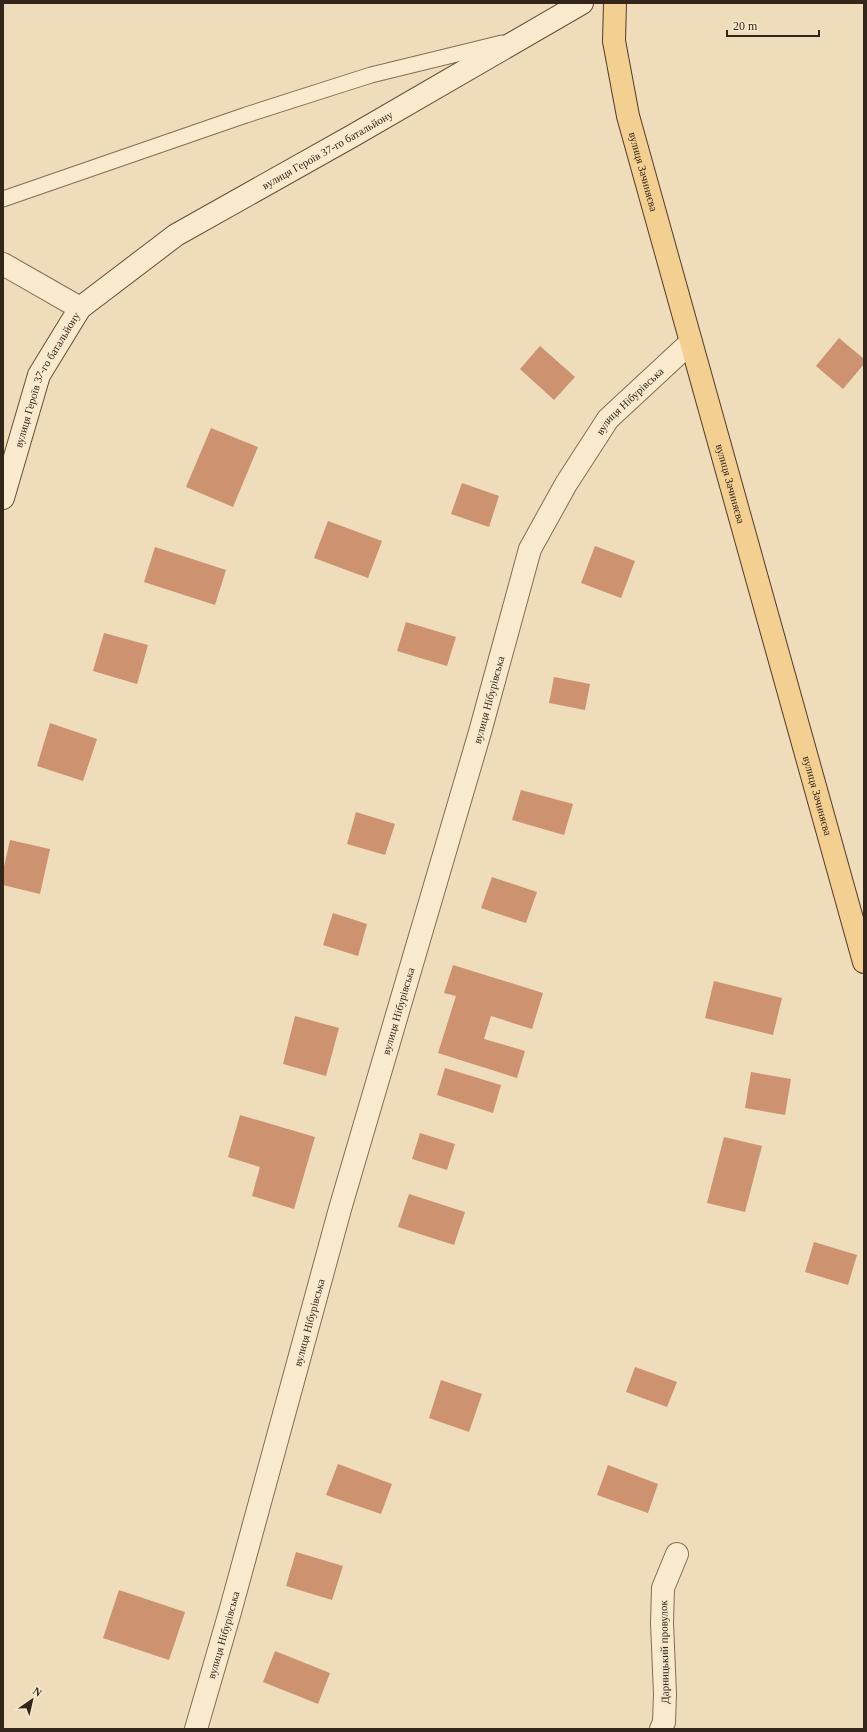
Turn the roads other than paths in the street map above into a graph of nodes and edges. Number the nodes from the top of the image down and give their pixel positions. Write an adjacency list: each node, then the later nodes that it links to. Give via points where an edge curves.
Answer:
1 (582, 3): 3 (street, вулиця Героїв 37-го батальйону)
2 (614, 3): 7 (main road, вулиця Зачиняєва, via 614,41 628,116)
3 (519, 39): 4 (lane, via 371,75 246,115); 6 (street, вулиця Героїв 37-го батальйону, via 176,235)
4 (3, 199)
5 (3, 264): 6 (street, вулиця Героїв 37-го батальйону)
6 (80, 308): 8 (street, вулиця Героїв 37-го батальйону, via 39,375)
7 (691, 342): 9 (main road, вулиця Зачиняєва); 11 (street, вулиця Нібурівська, via 608,419 566,484 530,549 480,732 340,1209)
8 (3, 498)
9 (864, 962)
10 (677, 1554): 12 (street, Дарницький провулок, via 663,1588 665,1694 664,1722)
11 (196, 1729)
12 (661, 1729)

